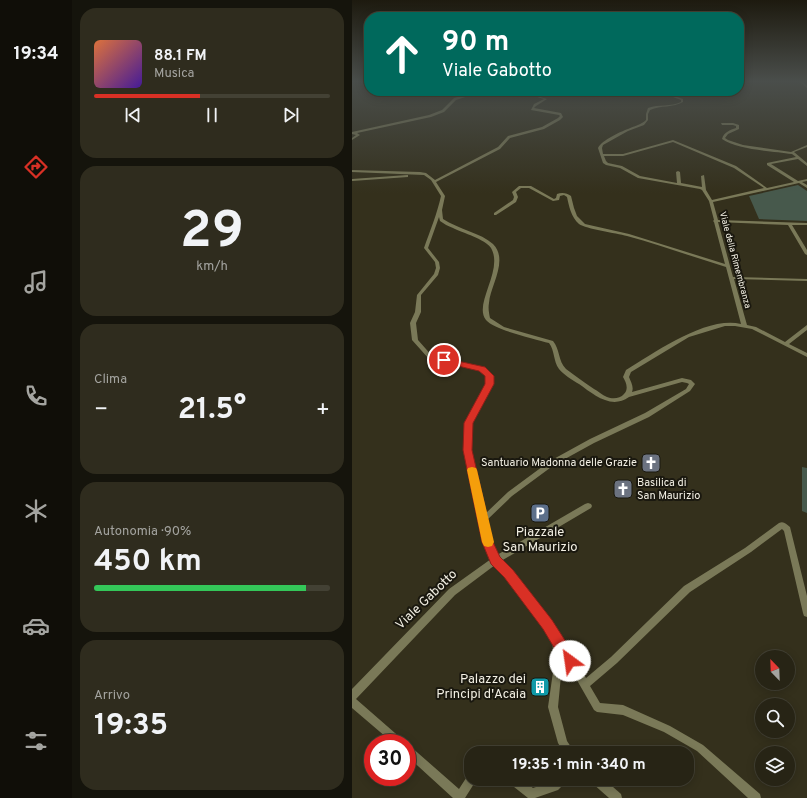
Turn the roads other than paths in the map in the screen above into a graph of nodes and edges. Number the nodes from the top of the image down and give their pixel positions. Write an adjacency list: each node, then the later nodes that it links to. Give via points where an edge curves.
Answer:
1 (420, 118): 5 (street)
2 (559, 118): 18 (street, via 539,129 509,137 499,148)
3 (647, 118): 9 (street, via 643,124 602,144)
4 (722, 124): 8 (street, via 738,126 724,135 723,138 727,141 743,146)
5 (353, 133): 6 (street, via 358,135)
6 (352, 139)
7 (807, 146): 8 (street, via 794,150)
8 (793, 153): 10 (street)
9 (602, 155): 20 (street, via 607,164 621,167 635,176); 22 (street, via 623,155 673,141 733,166)
10 (799, 158): 11 (street); 19 (street, via 768,164)
11 (807, 165)
12 (352, 171): 14 (street)
13 (678, 172): 20 (street)
14 (425, 174): 16 (street); 18 (street)
15 (703, 176): 23 (street)
16 (352, 180)
17 (807, 180): 19 (street, Viale della Rimembranza)
18 (434, 182): 25 (street, via 443,196)
19 (798, 182): 21 (street); 22 (street, Viale della Rimembranza)
20 (679, 184): 23 (street)
21 (807, 187)
22 (767, 189): 24 (street, Viale della Rimembranza)
23 (704, 190): 24 (street)
24 (711, 201): 27 (street, Viale della Rimembranza)
25 (440, 210): 39 (street, via 441,220 493,246 497,265 486,303 488,319 502,328 551,342 555,346 556,358 561,368 604,398 610,400); 41 (street, via 426,248 437,262 438,268 420,295 418,312 413,323 415,340 431,358 482,369 490,376 490,384 469,423 468,450)
26 (495, 214): 32 (street, via 515,201 514,192 520,187 530,187 553,200 564,194 569,196 570,206 578,222 584,225 635,237)
27 (715, 220): 28 (street); 32 (street, Viale della Rimembranza)
28 (789, 224): 29 (street); 30 (street)
29 (807, 224)
30 (805, 246): 31 (street)
31 (807, 254)
32 (727, 266): 33 (street, Viale della Rimembranza)
33 (731, 278): 34 (street); 35 (street, Viale della Rimembranza)
34 (807, 280)
35 (744, 325): 37 (street); 39 (street, via 716,326 677,340 670,347 628,371 626,377 632,386 631,392)
36 (807, 327): 37 (street)
37 (785, 344): 38 (street)
38 (807, 355)
39 (626, 396): 41 (street, via 682,380 692,384 688,390 647,415 592,441 552,464 510,494)
40 (588, 506): 42 (street)
41 (483, 520): 42 (street)
42 (495, 560): 44 (street, via 513,579); 46 (street, Viale Gabotto, via 452,592)
43 (807, 614): 45 (street, via 787,529 782,525 687,589 614,660)
44 (556, 637): 45 (street); 49 (street, via 558,666 553,707)
45 (584, 685): 56 (street, via 597,707 623,710 667,729 700,748)
46 (352, 696)
47 (352, 702): 48 (street)
48 (389, 734)
49 (565, 746)
50 (416, 757): 51 (street, via 460,797)
51 (467, 786)
52 (522, 786): 53 (street, via 532,794)
53 (554, 786)
54 (604, 786): 55 (street)
55 (617, 798)
56 (756, 798)

